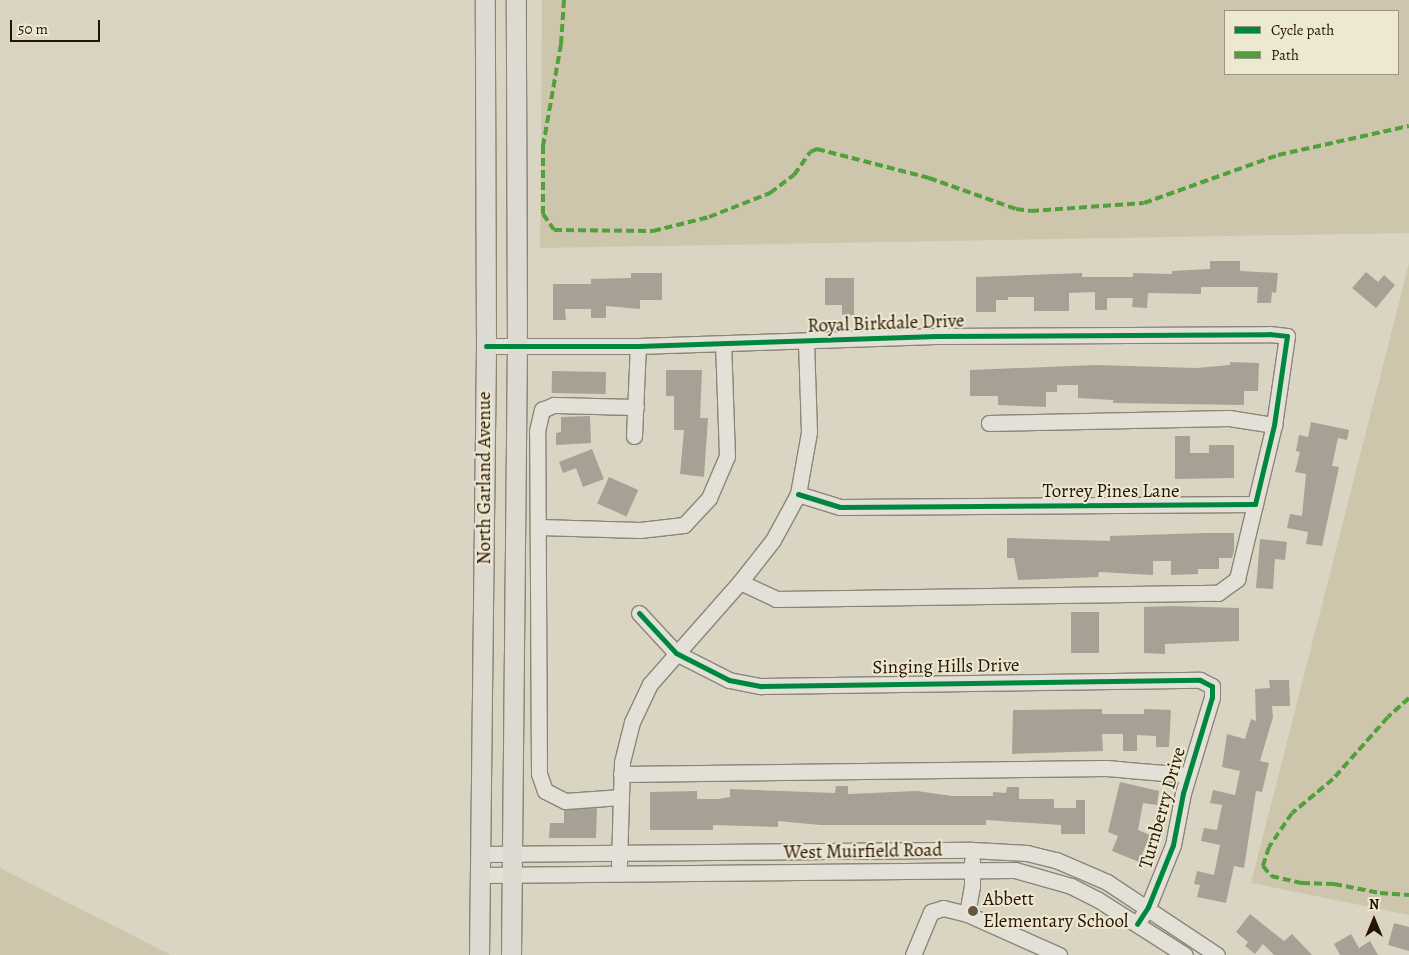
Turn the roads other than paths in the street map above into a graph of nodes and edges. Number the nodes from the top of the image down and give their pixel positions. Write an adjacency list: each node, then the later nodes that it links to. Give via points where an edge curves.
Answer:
1 (485, 0): 6 (main road, North Garland Avenue)
2 (516, 0): 5 (main road, North Garland Avenue)
3 (806, 341): 4 (street, Royal Birkdale Drive); 10 (street, Royal Birkdale Drive, via 946,336 1287,336); 12 (street, via 809,432)
4 (723, 344): 7 (street, Royal Birkdale Drive); 14 (street, via 727,456 709,498 684,525 640,530)
5 (517, 345): 6 (street, Royal Birkdale Drive); 7 (street, Royal Birkdale Drive); 24 (main road, North Garland Avenue)
6 (486, 346): 23 (main road, North Garland Avenue)
7 (638, 346): 8 (street)
8 (636, 406): 11 (street); 14 (street, via 554,406 542,410 537,431)
9 (989, 423): 10 (street, via 1229,418)
10 (1274, 424): 13 (street)
11 (634, 436)
12 (798, 494): 13 (street, Torrey Pines Lane, via 840,507); 15 (street, via 773,540)
13 (1255, 504): 15 (street, via 1237,579 1218,593 776,599)
14 (539, 527): 21 (street, via 539,774 545,791 565,801)
15 (740, 582): 17 (street)
16 (639, 613): 17 (street)
17 (676, 653): 18 (street, Singing Hills Drive, via 729,680 761,686 1200,680 1212,686); 19 (street, via 650,684 632,722)
18 (1212, 698): 20 (street, Turnberry Drive)
19 (622, 774): 20 (street, via 1106,768); 21 (street)
20 (1188, 775): 30 (street, Turnberry Drive, via 1173,845)
21 (621, 798): 25 (street)
22 (972, 850): 25 (street, West Muirfield Road); 26 (street); 30 (street, West Muirfield Road, via 1026,853 1056,860 1081,869)
23 (482, 854): 24 (street, West Muirfield Road); 27 (main road, North Garland Avenue)
24 (510, 855): 25 (street, West Muirfield Road); 28 (main road, North Garland Avenue)
25 (619, 855): 29 (street)
26 (972, 870): 29 (street, West Muirfield Road); 31 (street); 32 (street, West Muirfield Road, via 1015,870 1040,876 1098,899)
27 (482, 875): 28 (street, West Muirfield Road); 33 (main road, North Garland Avenue)
28 (510, 875): 29 (street, West Muirfield Road); 34 (main road, North Garland Avenue)
29 (619, 876)
30 (1148, 907): 32 (street, Turnberry Drive); 38 (street, West Muirfield Road)
31 (967, 914): 35 (street, via 943,908 931,912); 36 (street)
32 (1137, 924): 37 (street, West Muirfield Road)
33 (479, 955)
34 (511, 955)
35 (913, 955)
36 (1059, 955)
37 (1185, 955)
38 (1217, 955)

